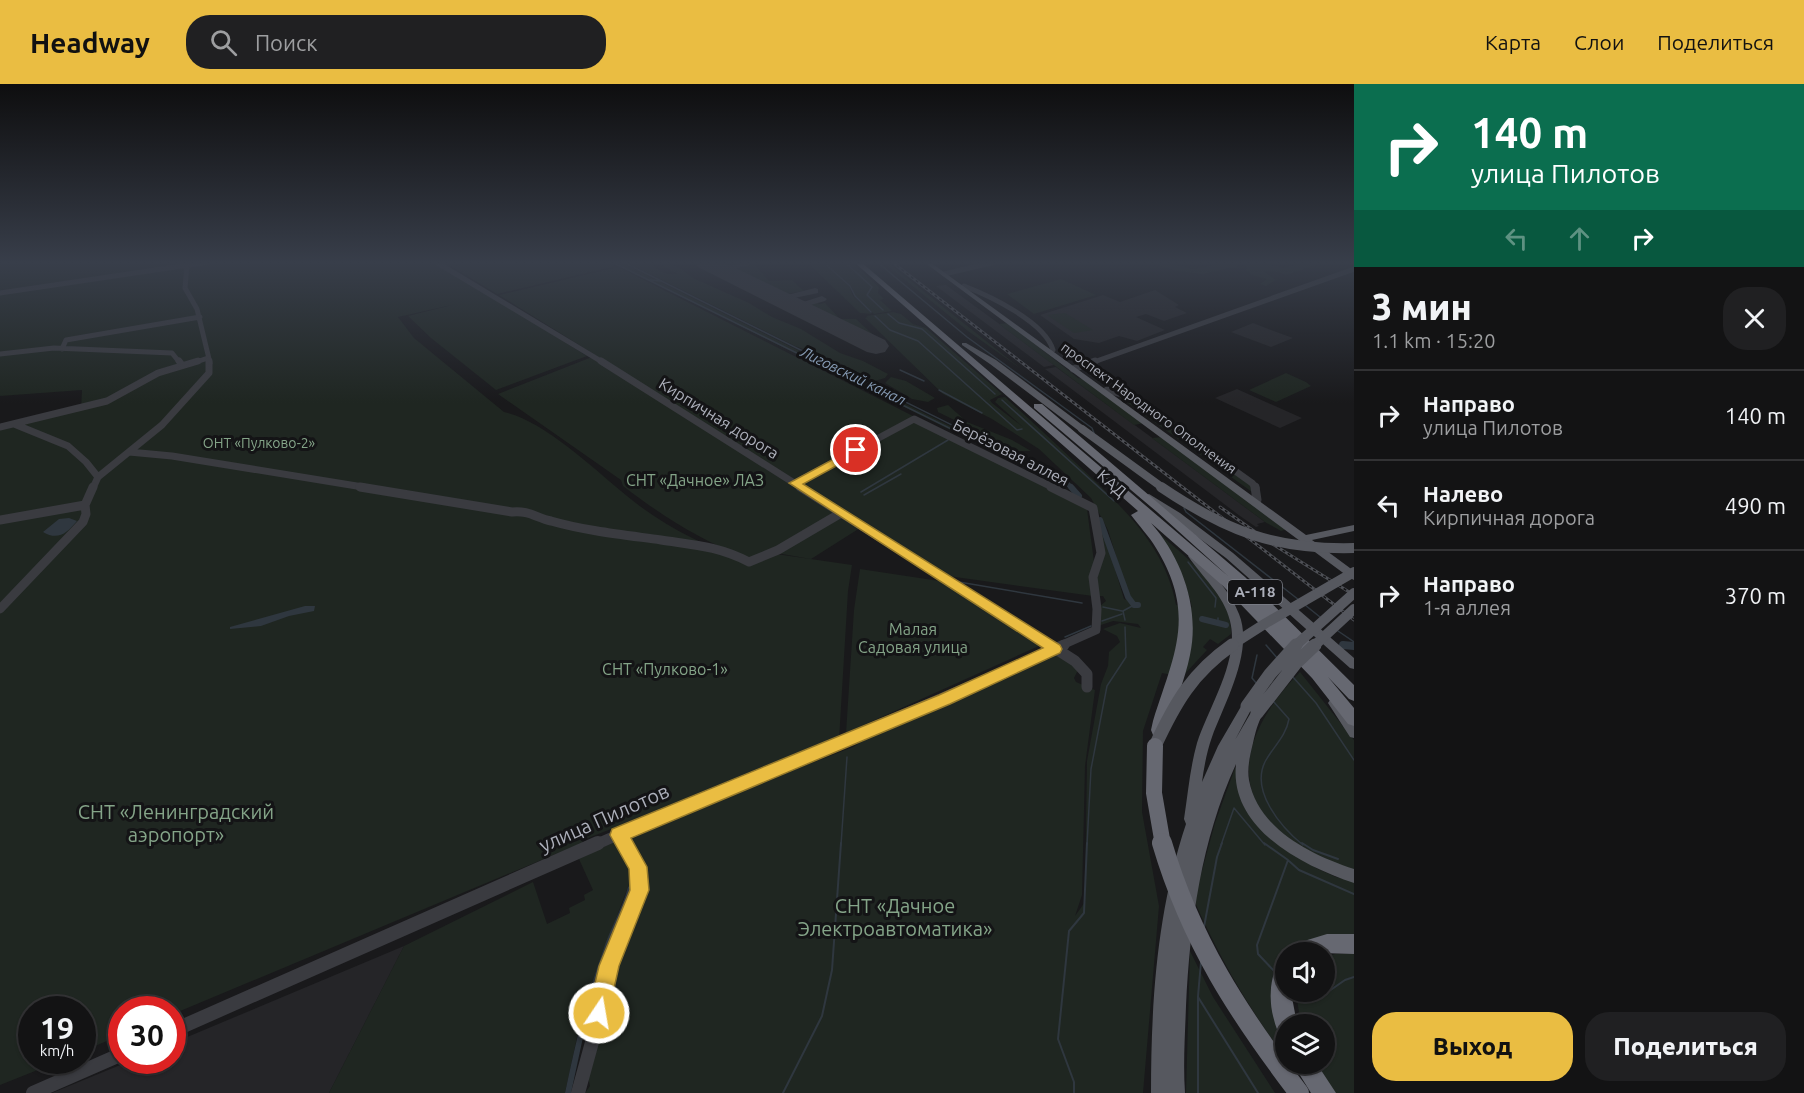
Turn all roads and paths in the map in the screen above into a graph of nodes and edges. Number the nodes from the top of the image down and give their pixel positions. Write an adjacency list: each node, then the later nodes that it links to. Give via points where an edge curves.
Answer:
1 (197, 309): 8 (street)
2 (515, 309): 20 (street, Кирпичная дорога)
3 (911, 309): 17 (highway, КАД / А-118)
4 (922, 309): 9 (highway, КАД / А-118)
5 (995, 309): 14 (main road, проспект Народного Ополчения)
6 (996, 309): 14 (main road, проспект Народного Ополчения)
7 (1241, 309): 14 (street)
8 (200, 317): 10 (street, via 66,340); 12 (street)
9 (964, 344): 21 (highway, КАД / А-118); 27 (main road, bridge, via 1180,501 1227,526 1282,544)
10 (62, 349): 11 (street); 13 (street, via 172,353)
11 (0, 354)
12 (208, 358): 13 (street); 18 (street, via 211,369 205,379 162,425)
13 (182, 365): 15 (street, via 150,377 107,401)
14 (1076, 368): 26 (main road, проспект Народного Ополчения); 26 (main road, проспект Народного Ополчения)
15 (14, 424): 16 (street); 19 (street, via 68,446)
16 (0, 427)
17 (1071, 447): 28 (highway, КАД / А-118); 42 (highway, bridge, via 1155,537 1175,570 1186,632)
18 (129, 452): 19 (street); 23 (street, via 524,511 549,520 701,544 749,562 778,550)
19 (98, 477): 22 (street)
20 (795, 483): 23 (street, Кирпичная дорога); 31 (street, Берёзовая аллея, via 915,419 1093,508 1101,553 1094,572)
21 (1149, 496): 35 (main road, via 1227,555); 38 (highway, КАД / А-118, via 1280,616)
22 (85, 505): 24 (street); 32 (street, via 83,522)
23 (841, 513): 34 (street, Кирпичная дорога)
24 (0, 520)
25 (1354, 528): 26 (main road)
26 (1307, 538): 29 (main road, проспект Народного Ополчения)
27 (1354, 548)
28 (1190, 552): 36 (highway, КАД / А-118, via 1228,583); 44 (main road, via 1230,605 1238,637 1233,669 1200,756)
29 (1354, 573): 42 (main road, bridge, via 1213,659 1180,696)
30 (1354, 593): 39 (main road, bridge, via 1296,645 1261,685)
31 (1094, 594): 34 (street, улица Пилотов, via 1096,630)
32 (0, 609)
33 (1354, 609): 39 (main road, bridge, via 1296,663)
34 (1055, 649): 37 (street, Кирпичная дорога, via 1087,674); 43 (street, улица Пилотов)
35 (1354, 665)
36 (1317, 674): 40 (highway, КАД / А-118); 41 (main road)
37 (1087, 687)
38 (1354, 694)
39 (1252, 714): 44 (main road, via 1219,758); 45 (main road, via 1242,780 1261,819 1296,850); 54 (main road, via 1216,794 1187,895 1179,954)
40 (1354, 719)
41 (1354, 733)
42 (1155, 746): 55 (highway, bridge, via 1155,806 1182,904 1229,994)
43 (619, 835): 48 (street, улица Пилотов); 52 (street, via 638,867 639,890 609,966)
44 (1186, 852): 53 (main road, via 1175,886 1165,945)
45 (1354, 876)
46 (1335, 944): 47 (highway)
47 (1354, 944)
48 (186, 1025)
49 (108, 1060): 51 (street)
50 (1311, 1074): 56 (highway)
51 (33, 1093)
52 (578, 1093)
53 (1160, 1093)
54 (1176, 1093)
55 (1299, 1093)
56 (1324, 1093)

